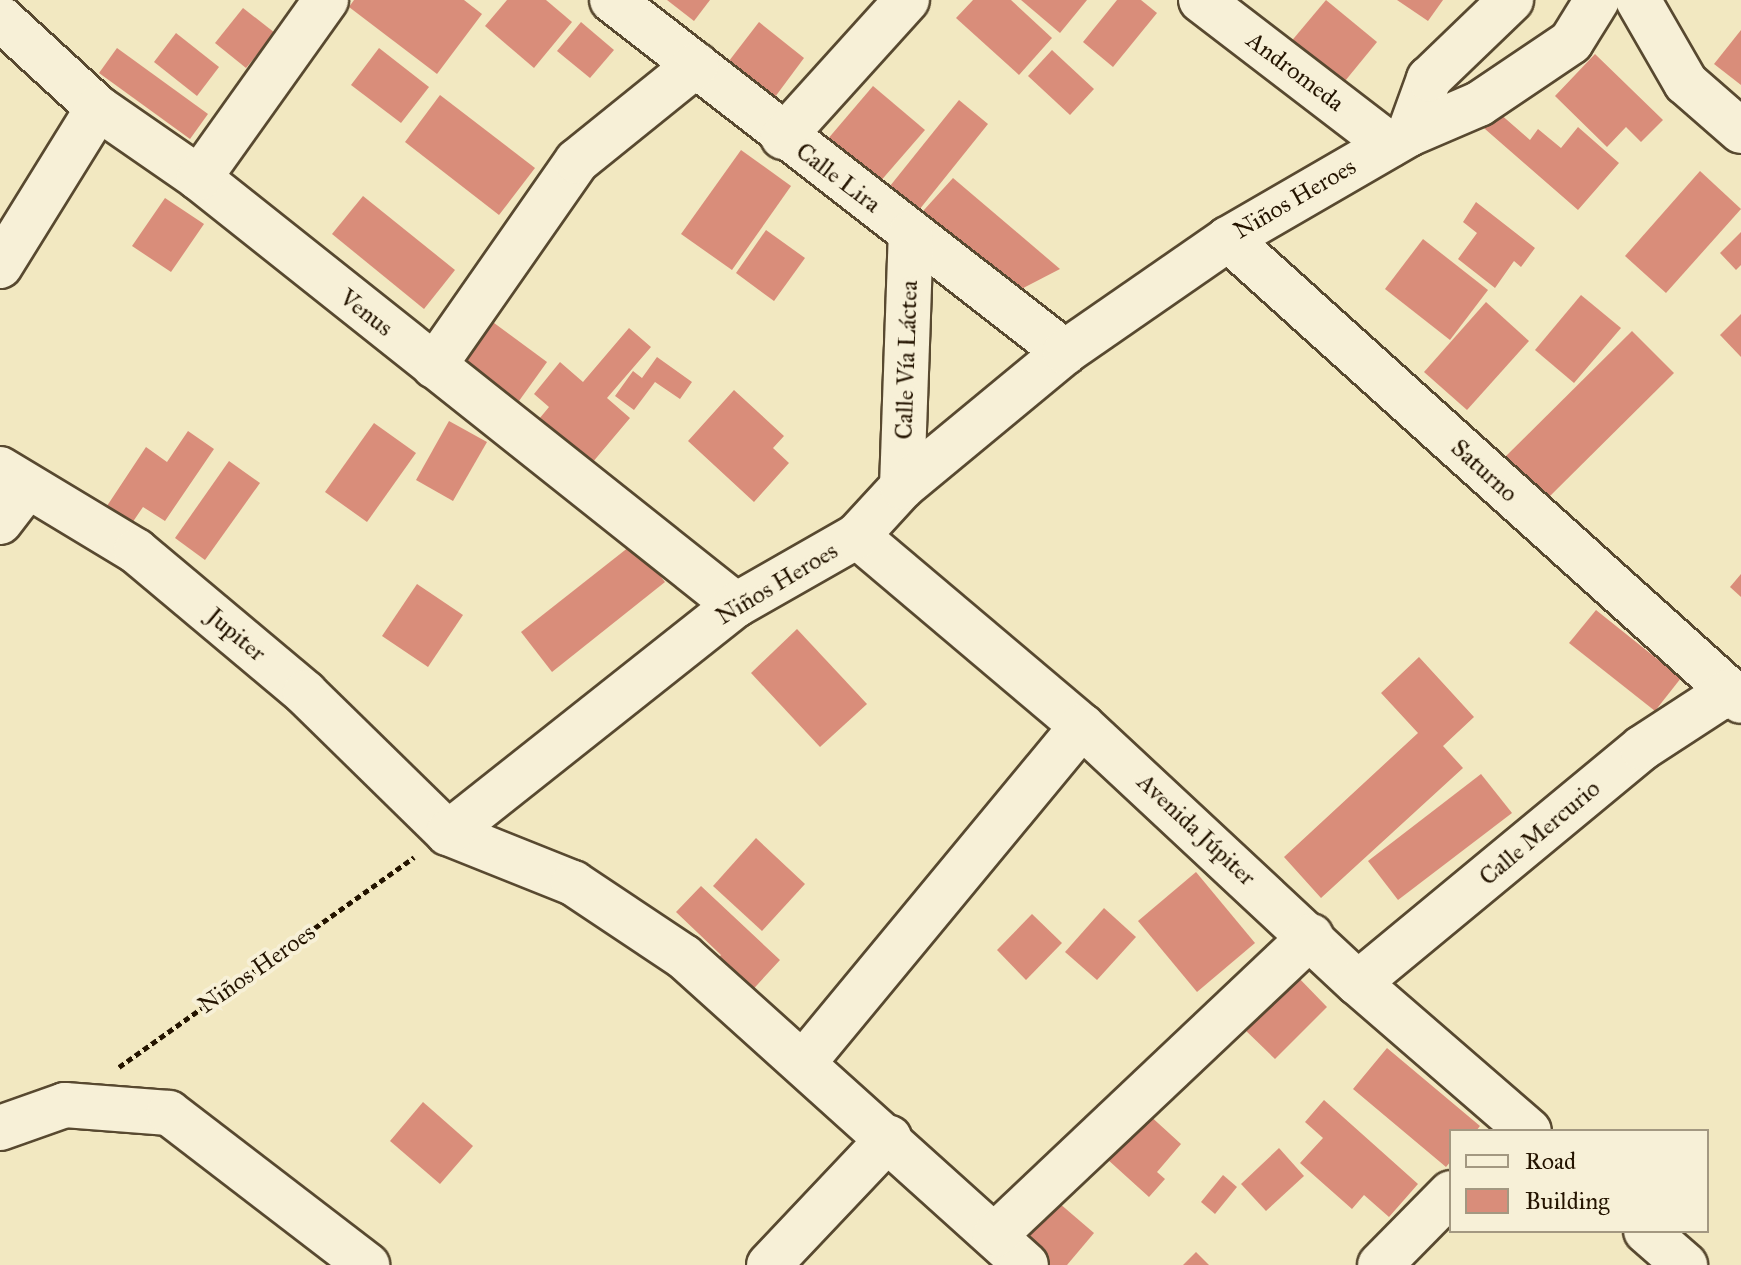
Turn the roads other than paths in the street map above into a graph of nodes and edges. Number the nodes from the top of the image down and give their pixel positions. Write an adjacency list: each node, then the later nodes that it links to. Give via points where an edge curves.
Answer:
1 (326, 0): 14 (street)
2 (612, 0): 9 (street, Calle Lira)
3 (907, 0): 12 (street)
4 (1201, 0): 13 (street, Andromeda)
5 (1511, 0): 13 (street, via 1429,79)
6 (1597, 0): 13 (street, Niños Heroes, via 1571,42 1479,104)
7 (1638, 0): 11 (street, via 1686,83)
8 (0, 18): 10 (street, Venus)
9 (696, 65): 12 (street, Calle Lira); 19 (street, via 577,161)
10 (98, 108): 14 (street, Venus); 17 (street)
11 (1741, 131)
12 (783, 137): 15 (street, Calle Lira)
13 (1399, 140): 16 (street, Niños Heroes)
14 (199, 178): 19 (street, Venus)
15 (911, 233): 18 (street, Calle Lira); 20 (street, Calle Vía Láctea)
16 (1228, 239): 18 (street, Niños Heroes); 24 (street, Saturno)
17 (0, 266)
18 (1065, 352): 20 (street, Niños Heroes)
19 (434, 366): 23 (street, Venus)
20 (902, 487): 22 (street, Niños Heroes)
21 (9, 493): 26 (street, Jupiter, via 136,551 305,693)
22 (857, 536): 23 (street, Niños Heroes); 25 (street, Avenida Júpiter)
23 (736, 605): 26 (street, Niños Heroes)
24 (1735, 696): 28 (street, Calle Mercurio, via 1642,748)
25 (1082, 726): 27 (street, Avenida Júpiter); 29 (street)
26 (448, 833): 29 (street, via 573,883 684,957)
27 (1311, 936): 28 (street, Avenida Júpiter); 35 (street)
28 (1358, 983): 31 (street, Avenida Júpiter)
29 (804, 1062): 32 (street)
30 (0, 1128): 36 (street, via 65,1105 169,1113)
31 (1520, 1128)
32 (889, 1138): 35 (street); 37 (street)
33 (1449, 1195): 39 (street)
34 (1648, 1233): 40 (street)
35 (995, 1235): 38 (street)
36 (367, 1265)
37 (769, 1265)
38 (1026, 1265)
39 (1380, 1265)
40 (1685, 1265)

